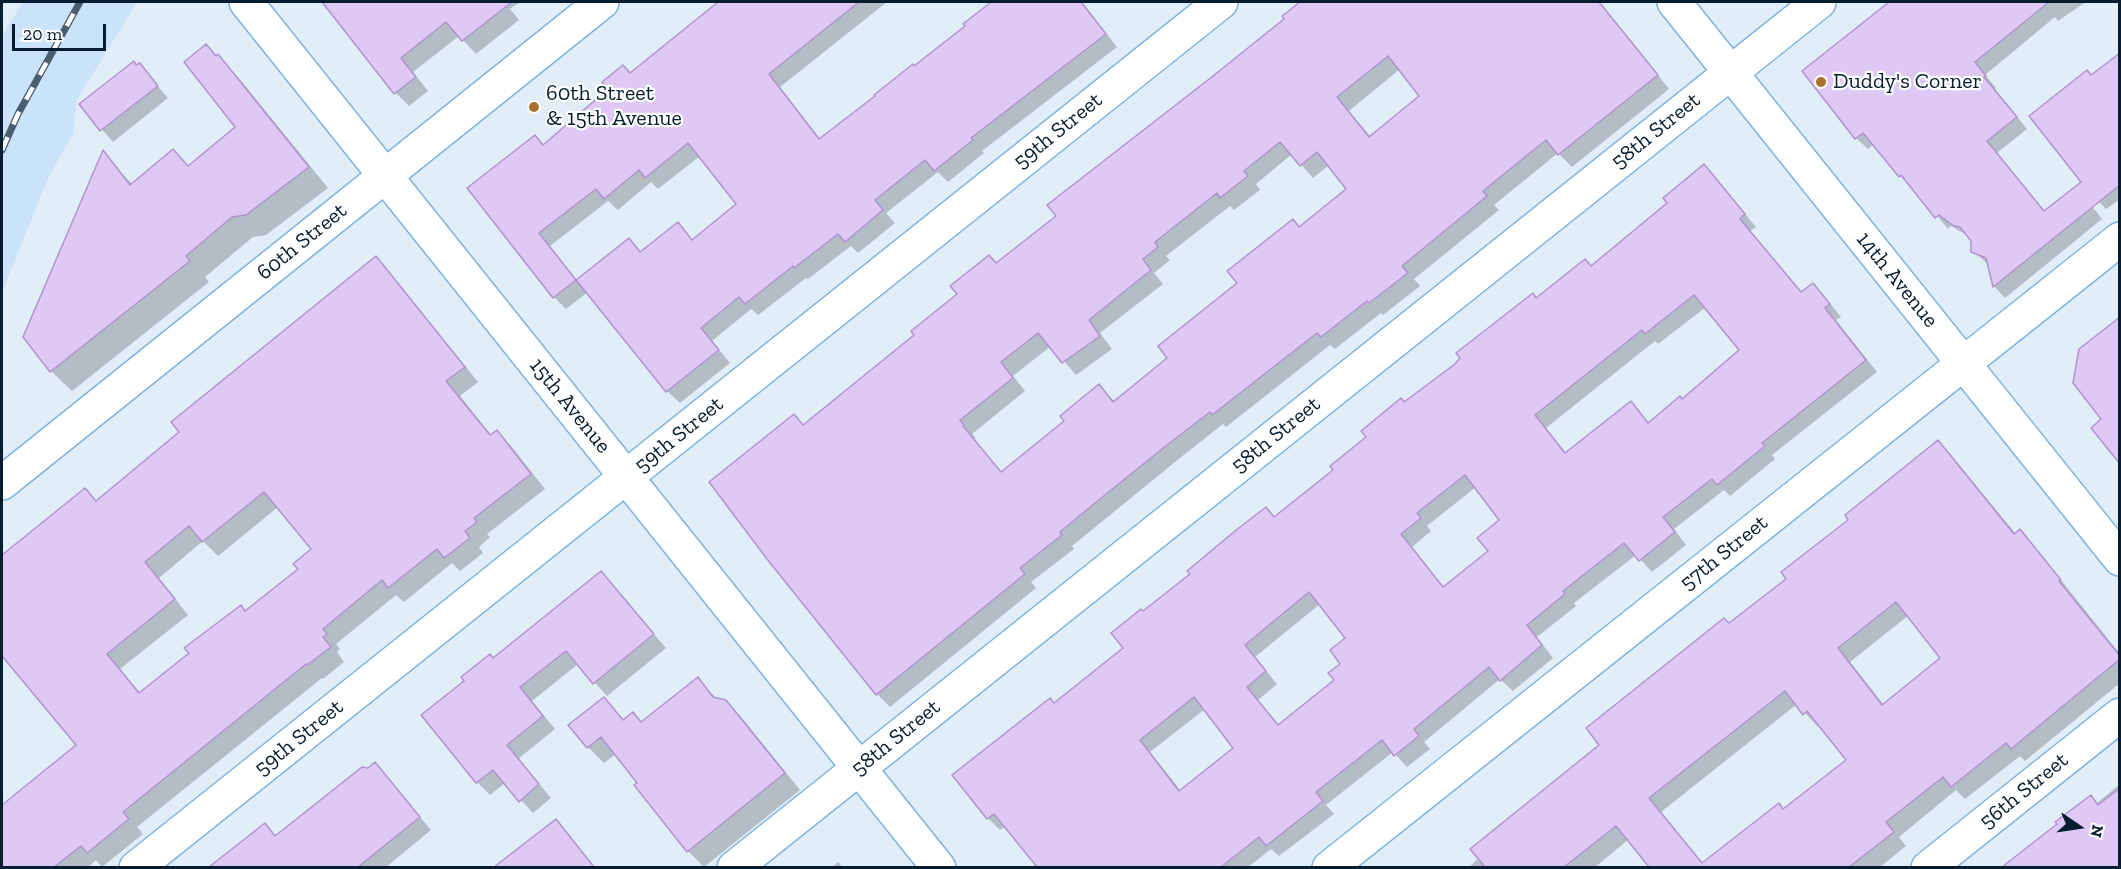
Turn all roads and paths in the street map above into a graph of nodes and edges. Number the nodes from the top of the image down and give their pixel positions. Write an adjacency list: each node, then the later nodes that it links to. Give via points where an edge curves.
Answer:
1 (246, 2): 7 (street, 15th Avenue)
2 (602, 2): 7 (street, 60th Street)
3 (1221, 2): 10 (street, 59th Street)
4 (1674, 2): 6 (street, 14th Avenue)
5 (1819, 2): 6 (street, 58th Street)
6 (1731, 72): 9 (street, 14th Avenue); 14 (street, 58th Street)
7 (385, 175): 10 (street, 15th Avenue); 11 (street, 60th Street)
8 (2120, 239): 9 (street, 57th Street)
9 (1963, 363): 12 (street, 14th Avenue); 18 (street, 57th Street)
10 (626, 476): 14 (street, 15th Avenue); 15 (street, 59th Street)
11 (2, 483)
12 (2120, 559)
13 (2120, 715): 19 (street, 56th Street)
14 (859, 767): 16 (street, 58th Street); 17 (street, 15th Avenue)
15 (136, 867)
16 (734, 867)
17 (939, 867)
18 (1329, 867)
19 (1928, 867)

